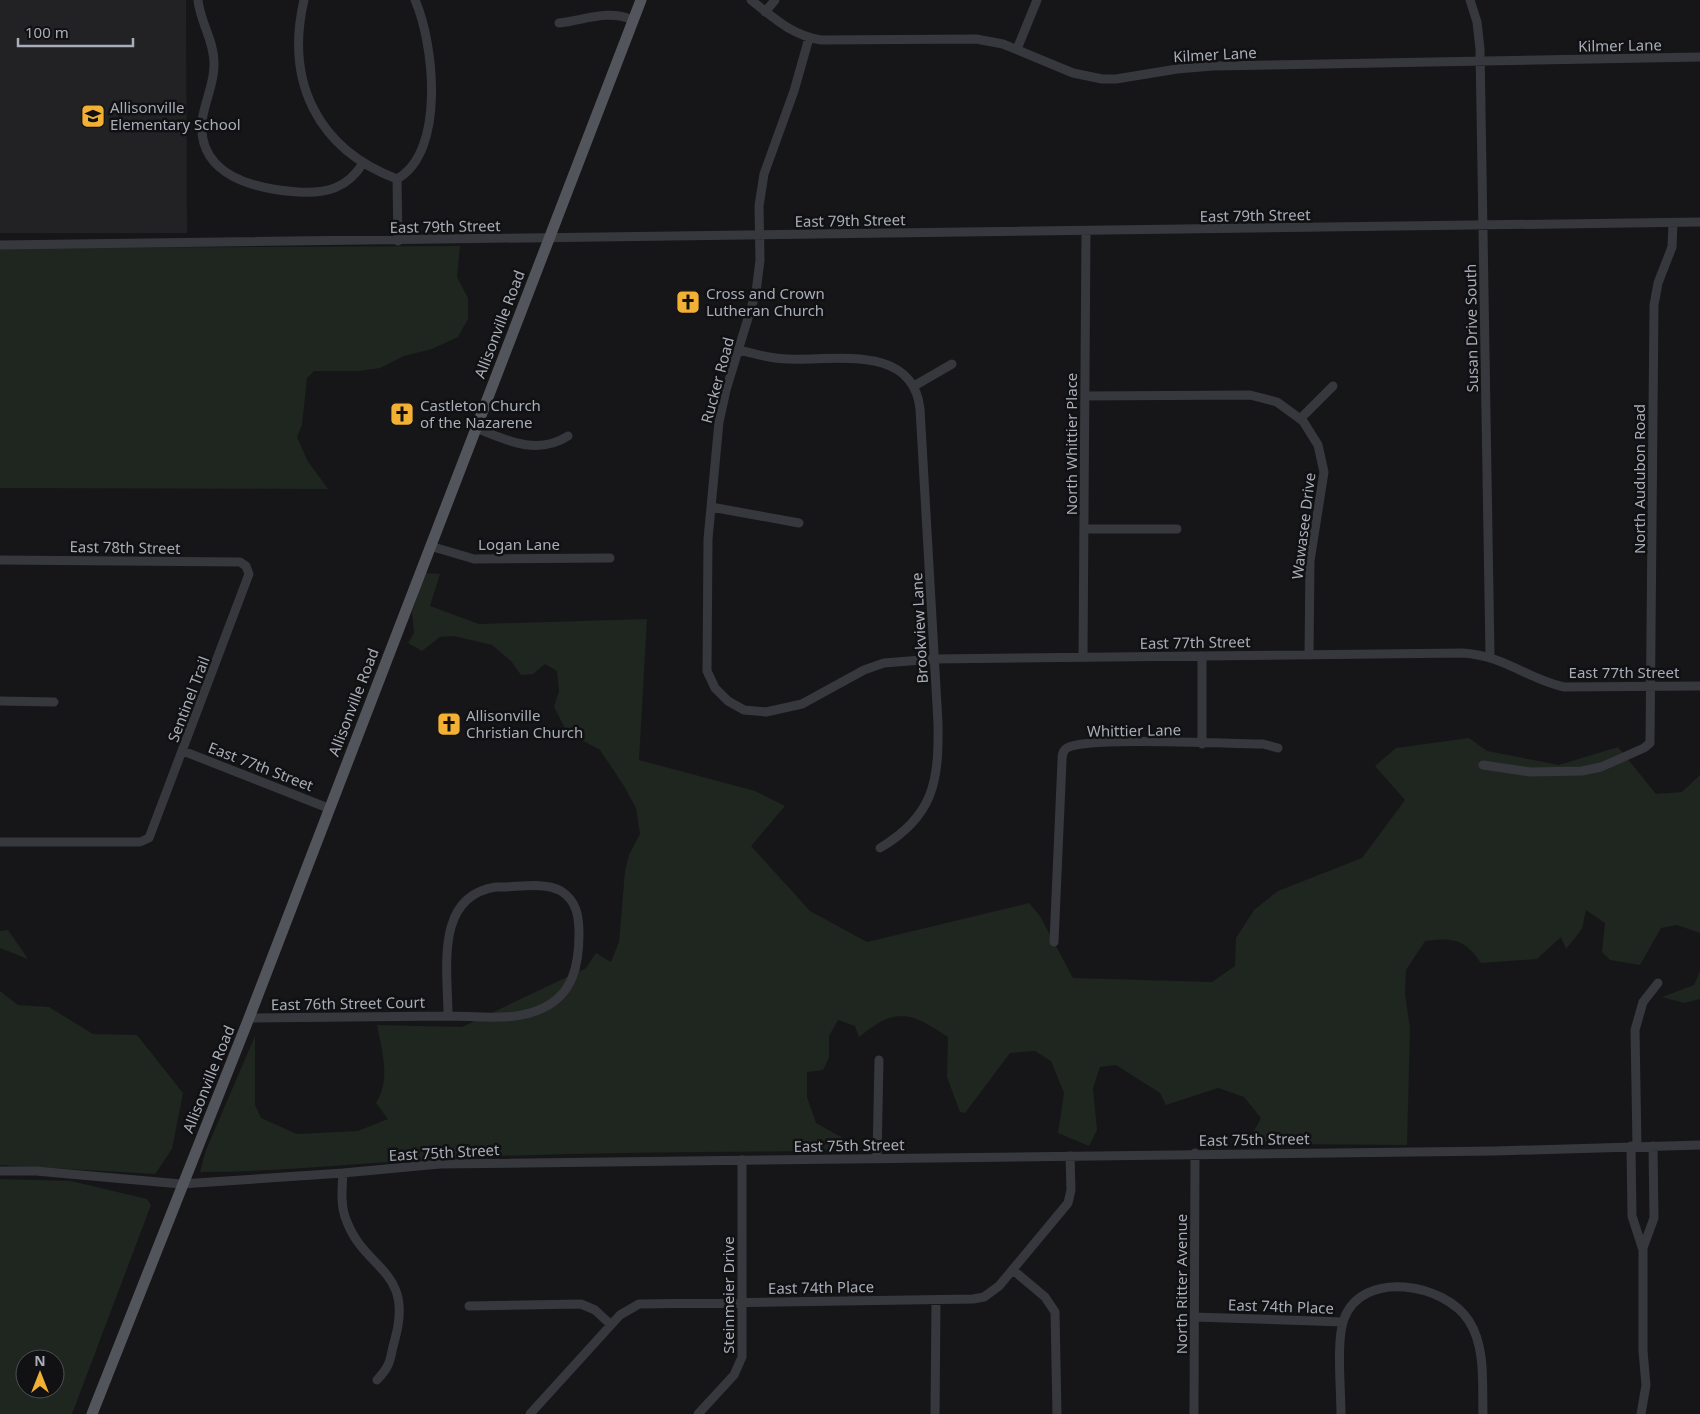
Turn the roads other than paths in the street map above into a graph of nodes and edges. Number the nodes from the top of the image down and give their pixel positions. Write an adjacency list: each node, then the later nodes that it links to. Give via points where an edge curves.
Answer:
1 (198, 0): 16 (street, via 214,64 202,133 218,164 235,178 258,187 316,193 333,190 346,183)
2 (304, 0): 16 (street, via 298,45 304,86 327,129)
3 (415, 0): 17 (street, via 430,52 430,104 422,150 416,162)
4 (641, 0): 10 (main road, Allisonville Road)
5 (751, 0): 9 (street, Kilmer Lane)
6 (775, 0): 9 (street)
7 (1037, 0): 13 (street)
8 (1470, 0): 15 (street, Susan Drive South, via 1478,29)
9 (765, 12): 12 (street, Kilmer Lane, via 782,26)
10 (633, 20): 11 (street, via 605,14); 23 (main road, Allisonville Road)
11 (559, 23)
12 (809, 38): 13 (street, Kilmer Lane, via 969,38); 22 (street, Rucker Road, via 792,97 766,167 760,200)
13 (1017, 49): 15 (street, Kilmer Lane, via 1073,73 1102,79 1213,66)
14 (1700, 57): 15 (street, Kilmer Lane)
15 (1480, 61): 20 (street, Susan Drive South)
16 (363, 163): 17 (street)
17 (397, 179): 24 (street)
18 (1700, 222): 19 (street, East 79th Street)
19 (1673, 223): 20 (street, East 79th Street); 48 (street, North Audubon Road, via 1672,247 1658,283 1654,305)
20 (1484, 225): 21 (street, East 79th Street); 44 (street, Susan Drive South)
21 (1086, 231): 22 (street, East 79th Street); 30 (street, North Whittier Place)
22 (759, 235): 23 (street, East 79th Street); 26 (street, Rucker Road, via 756,292)
23 (548, 239): 24 (street, East 79th Street); 32 (main road, Allisonville Road)
24 (398, 241): 25 (street, East 79th Street)
25 (0, 245)
26 (739, 350): 28 (street, via 785,359 879,360 899,369); 34 (street, Rucker Road, via 719,422)
27 (952, 364): 28 (street)
28 (914, 386): 46 (street, Brookview Lane, via 920,408)
29 (1333, 386): 31 (street)
30 (1085, 396): 31 (street, Wawasee Drive, via 1250,395 1277,402); 36 (street, North Whittier Place)
31 (1300, 418): 42 (street, Wawasee Drive, via 1318,445 1324,472 1310,561)
32 (476, 428): 33 (street, via 527,446 554,443); 38 (main road, Allisonville Road)
33 (568, 436)
34 (712, 507): 35 (street); 47 (street, Rucker Road, via 708,538 706,656)
35 (799, 523)
36 (1084, 529): 37 (street); 45 (street, North Whittier Place)
37 (1177, 529)
38 (430, 546): 39 (street, Logan Lane, via 474,559); 56 (main road, Allisonville Road)
39 (610, 558)
40 (0, 560): 41 (street, East 78th Street, via 240,562)
41 (247, 568): 54 (street, Sentinel Trail, via 249,577)
42 (1309, 654): 43 (street, East 77th Street); 44 (street, East 77th Street, via 1463,653)
43 (1202, 656): 45 (street, East 77th Street); 52 (street)
44 (1490, 656): 48 (street, East 77th Street, via 1564,687)
45 (1084, 657): 46 (street, East 77th Street)
46 (934, 659): 47 (street, East 77th Street, via 899,661 874,667 802,704 766,712 744,710 728,701); 58 (street, Brookview Lane, via 939,757 935,779 927,801 915,819)
47 (710, 678)
48 (1651, 686): 49 (street, East 77th Street); 55 (street, North Audubon Road, via 1651,738 1648,746 1589,770 1530,772)
49 (1700, 686)
50 (0, 702): 51 (street)
51 (54, 702)
52 (1202, 744): 53 (street, Whittier Lane, via 1266,744); 59 (street, Whittier Lane, via 1103,742 1068,747 1063,752)
53 (1278, 748)
54 (183, 751): 56 (street, East 77th Street); 57 (street, Sentinel Trail, via 147,839 140,842)
55 (1483, 765)
56 (328, 808): 62 (main road, Allisonville Road)
57 (0, 842)
58 (880, 848)
59 (1054, 942)
60 (1658, 983): 65 (street, via 1644,1002 1634,1030)
61 (448, 1016): 61 (street, East 76th Street Court, via 449,931 465,902 477,893 496,888 545,887 566,895 578,914 579,953 573,977 560,996 545,1008 525,1014); 62 (street, East 76th Street Court)
62 (249, 1018): 73 (main road, Allisonville Road)
63 (879, 1060): 69 (street)
64 (1700, 1145): 66 (street, East 75th Street)
65 (1634, 1146): 66 (street, East 75th Street); 67 (street, East 75th Street); 74 (street, via 1632,1216)
66 (1653, 1146): 74 (street, via 1654,1218)
67 (1195, 1153): 68 (street, East 75th Street); 79 (street, North Ritter Avenue)
68 (1070, 1156): 69 (street, East 75th Street); 75 (street, East 74th Place, via 1068,1203)
69 (877, 1159): 70 (street, East 75th Street)
70 (742, 1160): 72 (street, East 75th Street, via 440,1164); 77 (street, Steinmeier Drive)
71 (0, 1171): 73 (street, East 75th Street, via 36,1171)
72 (344, 1173): 73 (street, East 75th Street); 82 (street, via 342,1200 346,1220 357,1240 386,1272 398,1304 398,1329 392,1361)
73 (181, 1184): 83 (main road, Allisonville Road)
74 (1643, 1248): 91 (street, via 1642,1351 1646,1385)
75 (1013, 1270): 76 (street, East 74th Place, via 997,1289 984,1297); 87 (street, via 1045,1297 1055,1312)
76 (936, 1300): 77 (street, East 74th Place); 86 (street)
77 (741, 1302): 81 (street, East 74th Place, via 639,1304 626,1310); 85 (street, Steinmeier Drive, via 741,1363)
78 (469, 1306): 81 (street, via 581,1304 595,1310)
79 (1194, 1317): 80 (street, East 74th Place); 88 (street, North Ritter Avenue)
80 (1343, 1322): 89 (street); 90 (street, East 74th Place, via 1354,1303 1370,1292 1387,1288 1412,1288 1436,1294 1452,1303 1473,1328 1480,1351)
81 (611, 1325): 84 (street, East 74th Place)
82 (378, 1380)
83 (92, 1414)
84 (530, 1414)
85 (698, 1414)
86 (935, 1414)
87 (1056, 1414)
88 (1194, 1414)
89 (1341, 1414)
90 (1483, 1414)
91 (1641, 1414)

